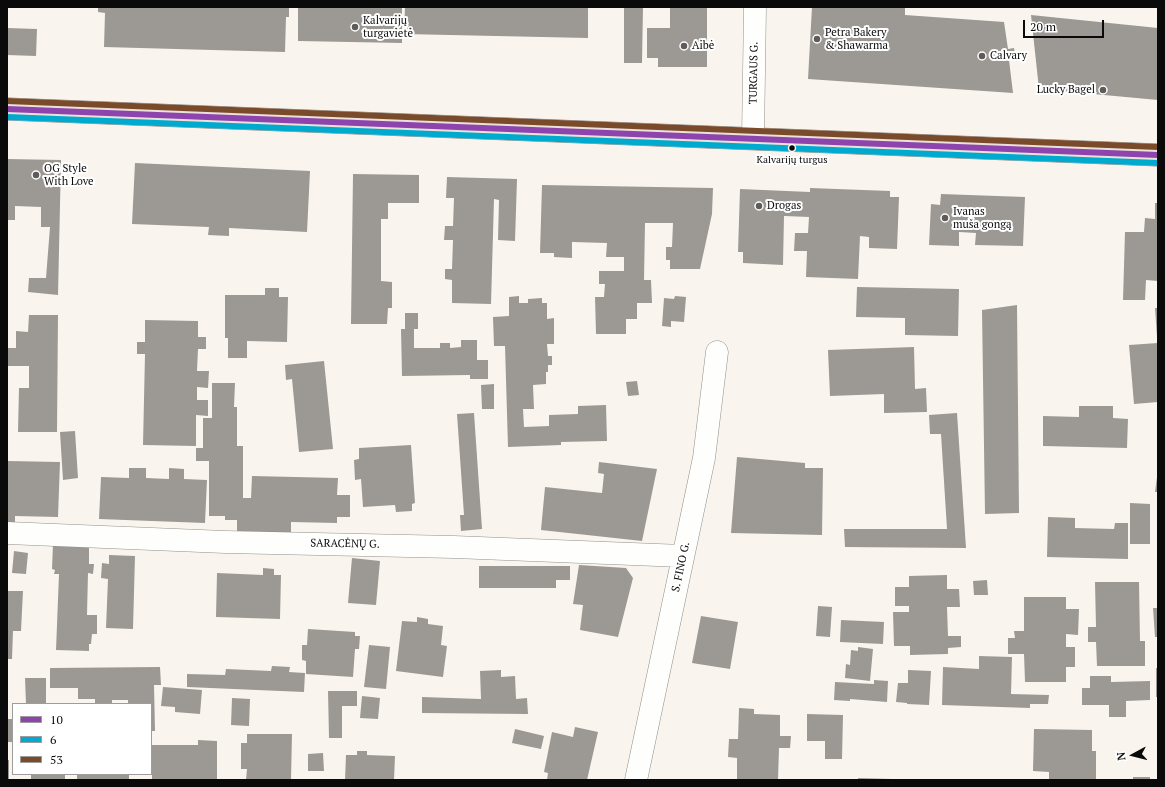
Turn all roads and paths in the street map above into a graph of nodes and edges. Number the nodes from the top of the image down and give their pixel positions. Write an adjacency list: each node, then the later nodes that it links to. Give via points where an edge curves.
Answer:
1 (755, 7): 3 (street, TURGAUS G.)
2 (7, 109): 3 (main road)
3 (753, 138): 4 (main road)
4 (1158, 155)
5 (716, 352): 7 (street, S. FINO G., via 704,458)
6 (7, 533): 7 (street, SARACĖNŲ G.)
7 (683, 556): 8 (street, S. FINO G.)
8 (636, 780)

